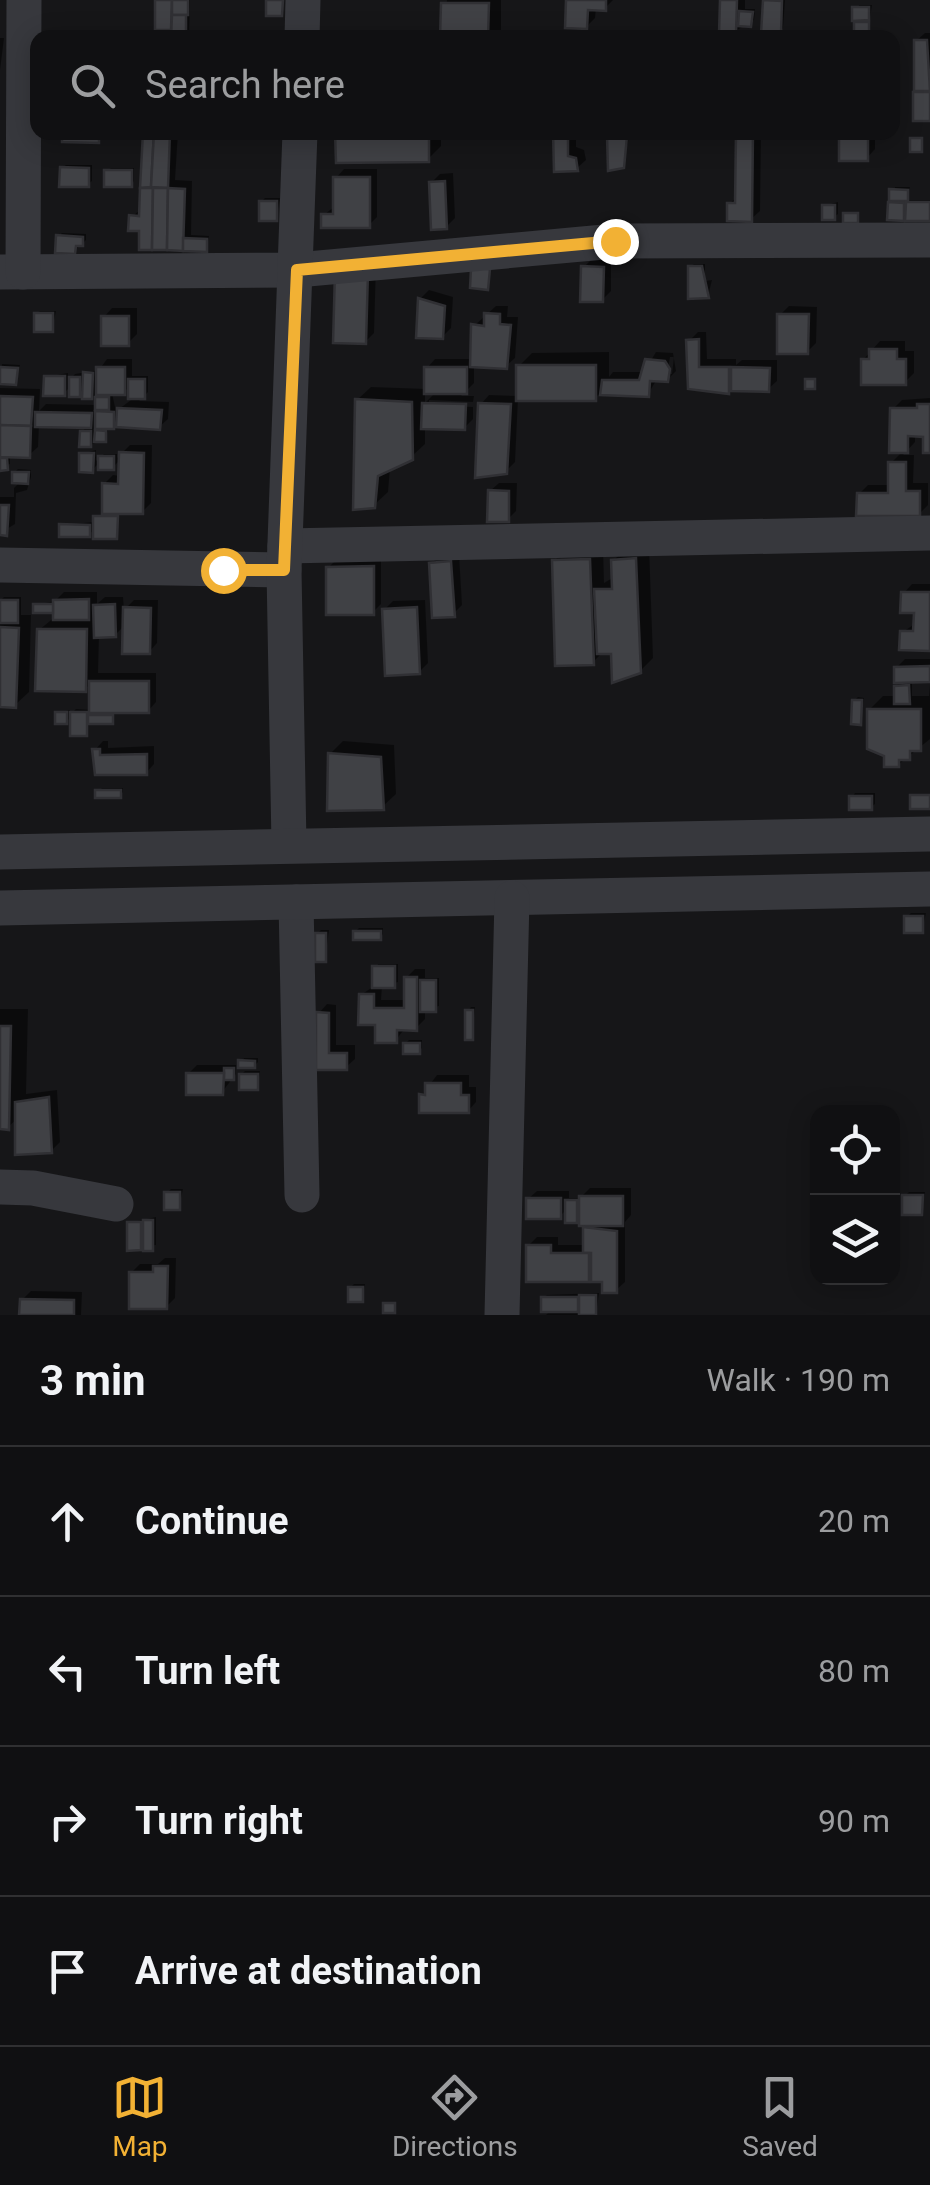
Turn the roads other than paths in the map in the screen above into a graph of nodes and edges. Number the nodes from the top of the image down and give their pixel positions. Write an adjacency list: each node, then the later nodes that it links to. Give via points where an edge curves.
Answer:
1 (24, 0): 7 (street)
2 (303, 0): 3 (street)
3 (302, 30)
4 (300, 140): 6 (street)
5 (930, 240): 6 (street, via 615,241)
6 (297, 270): 7 (street); 9 (street)
7 (11, 272)
8 (930, 533): 9 (street)
9 (284, 558): 10 (street); 12 (street)
10 (0, 565)
11 (930, 834): 12 (street)
12 (288, 846): 13 (street)
13 (0, 852)
14 (930, 890): 15 (street)
15 (512, 898): 16 (street); 21 (street)
16 (296, 902): 17 (street); 19 (street)
17 (0, 908)
18 (0, 1188): 20 (street)
19 (302, 1195)
20 (116, 1204)
21 (502, 1315)

